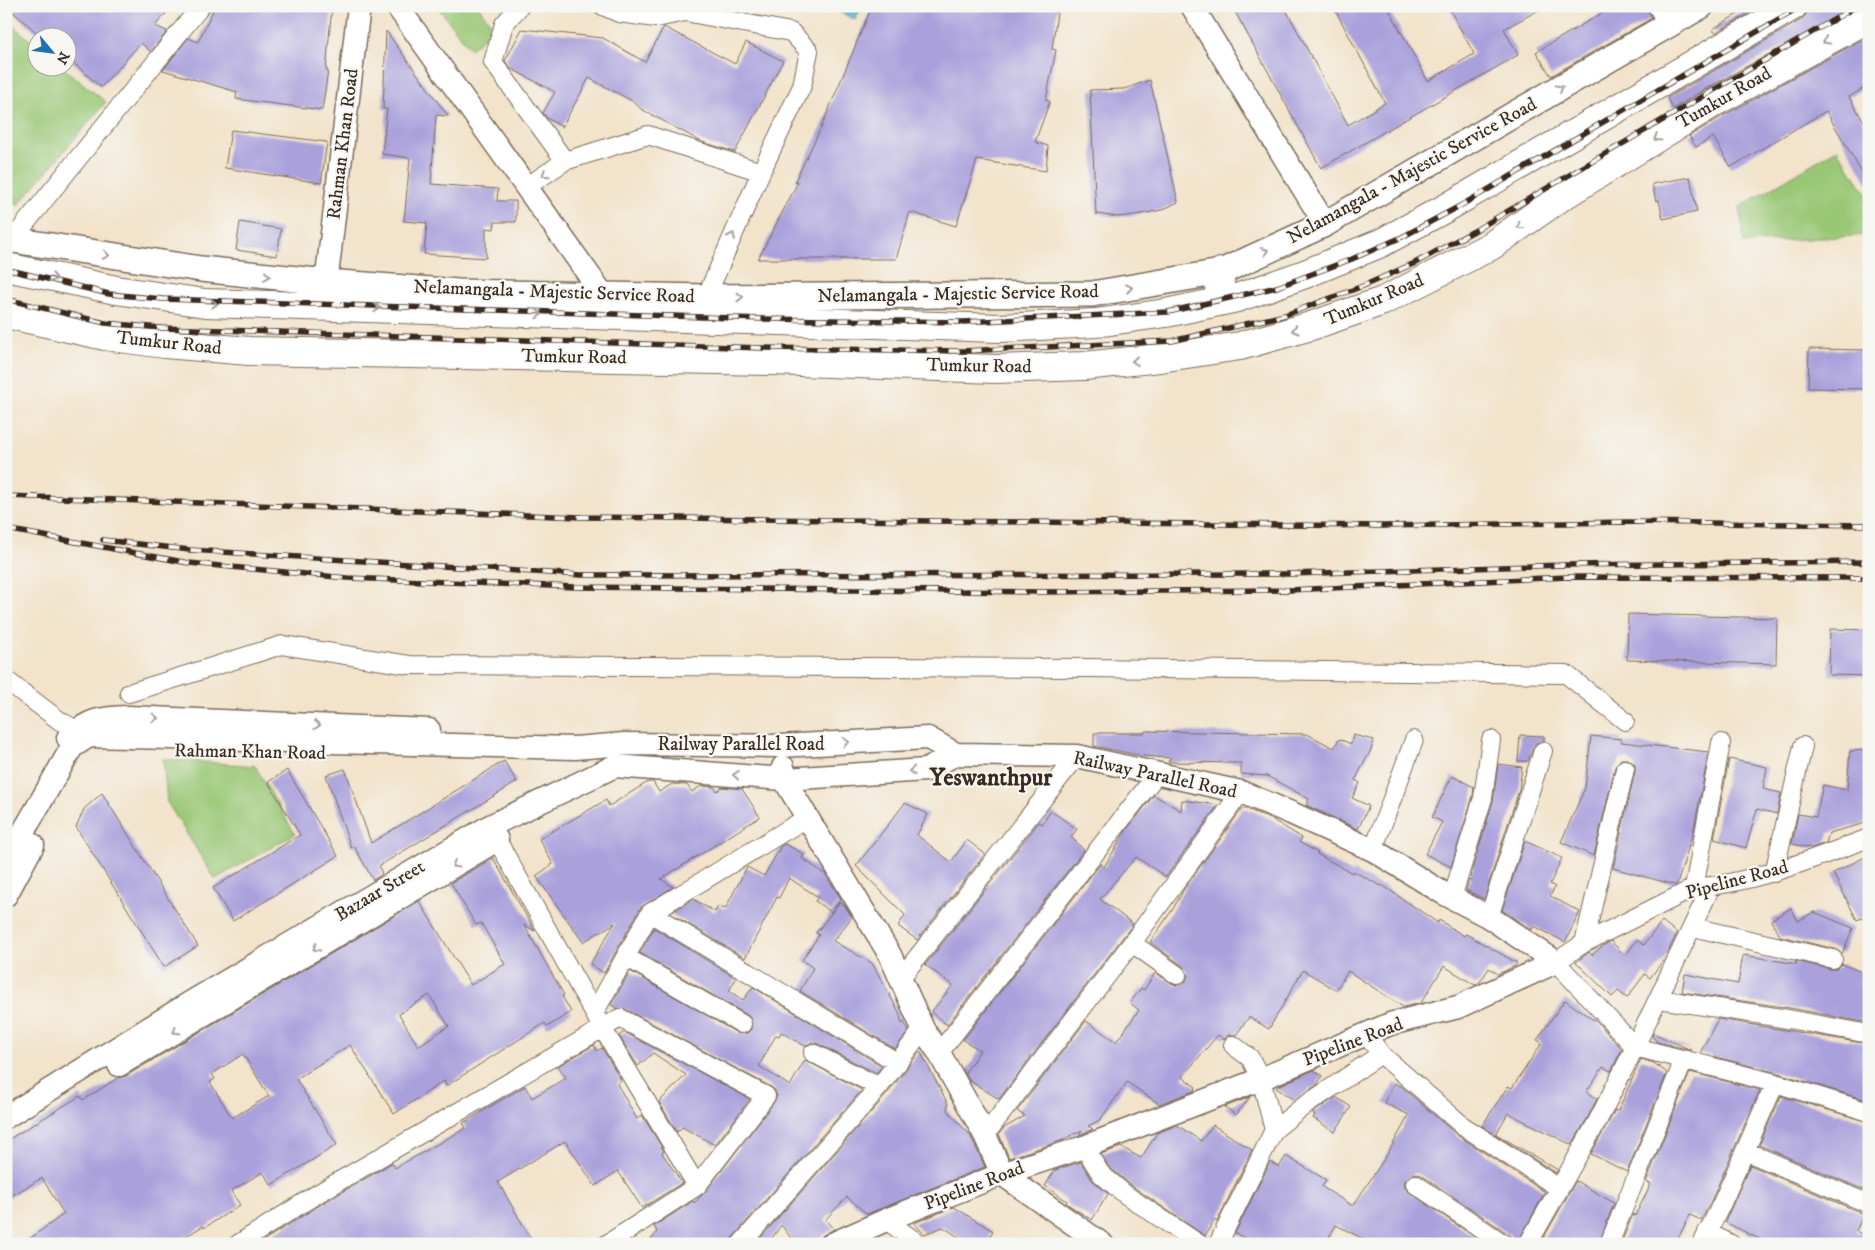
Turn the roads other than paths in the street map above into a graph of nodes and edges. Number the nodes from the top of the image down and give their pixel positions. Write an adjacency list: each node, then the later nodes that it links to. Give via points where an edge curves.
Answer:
1 (201, 6): 15 (street)
2 (359, 6): 18 (street, Rahman Khan Road)
3 (397, 6): 13 (street)
4 (520, 6): 11 (street, via 504,24 493,62)
5 (603, 6): 12 (street, via 619,13 656,18 685,12 790,32 809,51 802,86)
6 (1192, 6): 14 (street)
7 (1701, 6): 9 (main road, Nelamangala - Majestic Service Road)
8 (1794, 6): 21 (highway, Tumkur Road, via 1381,243 1305,274)
9 (1663, 16): 14 (main road, Nelamangala - Majestic Service Road, one-way to 9)
10 (1869, 18): 22 (highway, Tumkur Road, one-way to 22, via 1713,103 1561,197 1491,246 1383,301 1312,326 1240,346 1094,365 996,369 249,350 105,336)
11 (565, 161): 12 (street, via 648,135); 13 (street, one-way to 13)
12 (761, 172): 20 (street, one-way to 12)
13 (526, 187): 19 (street)
14 (1325, 224): 17 (main road, Nelamangala - Majestic Service Road, one-way to 14)
15 (9, 240): 18 (main road, Nelamangala - Majestic Service Road, one-way to 18, via 193,268)
16 (6, 267): 18 (highway, Tumkur Road, one-way to 18, via 116,290 204,303)
17 (1221, 272): 20 (main road, Nelamangala - Majestic Service Road, one-way to 17, via 1092,294); 21 (highway)
18 (325, 294): 19 (main road, Nelamangala - Majestic Service Road, via 458,292); 21 (highway, Tumkur Road, one-way to 21, via 1000,328 1096,323)
19 (604, 296): 20 (main road, Nelamangala - Majestic Service Road)
20 (706, 297)
21 (1218, 302)
22 (6, 314)
23 (6, 680): 26 (street, via 60,721)
24 (129, 693): 25 (street, via 282,645 409,665 1566,674)
25 (1625, 721)
26 (83, 733): 36 (street, Rahman Khan Road, one-way to 36); 43 (street, via 54,752); 46 (street)
27 (1414, 740): 45 (street)
28 (1492, 740): 50 (street, via 1483,798)
29 (1721, 743): 48 (street)
30 (624, 744): 31 (street, Railway Parallel Road); 36 (street, Rahman Khan Road)
31 (780, 746): 34 (street, Railway Parallel Road, one-way to 34, via 928,738); 39 (street)
32 (1803, 746): 47 (street)
33 (1543, 751): 52 (street)
34 (956, 754): 35 (street, Railway Parallel Road); 39 (street, Bazaar Street, one-way to 39, via 926,770)
35 (1078, 756): 38 (street, Railway Parallel Road); 60 (street)
36 (577, 764): 39 (street, Bazaar Street, one-way to 36); 42 (street, Bazaar Street); 49 (street, Rahman Khan Road, via 94,748 87,750 76,762); 78 (street, via 420,850)
37 (1626, 769): 55 (street)
38 (1157, 774): 40 (street, Railway Parallel Road); 70 (street)
39 (784, 779): 41 (street)
40 (1241, 792): 45 (street, Railway Parallel Road); 54 (street)
41 (808, 817): 51 (street); 60 (street, via 890,955)
42 (493, 833): 62 (street); 80 (street, Bazaar Street, via 188,1004); 82 (street, one-way to 82)
43 (6, 838)
44 (1869, 838): 47 (street, Pipeline Road)
45 (1373, 850): 50 (street, Railway Parallel Road)
46 (6, 862)
47 (1774, 873): 48 (street, Pipeline Road)
48 (1702, 887): 53 (street); 55 (street, Pipeline Road)
49 (6, 895)
50 (1452, 898): 52 (street, Railway Parallel Road)
51 (650, 913): 56 (street); 74 (street)
52 (1489, 917): 58 (street, Railway Parallel Road)
53 (1692, 928): 57 (street); 61 (street)
54 (1132, 943): 59 (street); 83 (street)
55 (1584, 943): 58 (street, Pipeline Road)
56 (626, 957): 62 (street); 63 (street)
57 (1832, 959)
58 (1556, 962): 66 (street, Pipeline Road, via 1458,1007 1390,1024); 69 (street)
59 (1176, 975)
60 (900, 979): 65 (street)
61 (1659, 999): 67 (street); 69 (street)
62 (594, 1013): 64 (street)
63 (742, 1024)
64 (603, 1029): 88 (street); 88 (street, via 620,1018 766,1096); 93 (street)
65 (923, 1029): 70 (street); 74 (street)
66 (1366, 1034): 72 (street); 75 (street, Pipeline Road)
67 (1869, 1034)
68 (1233, 1045): 75 (street, via 1250,1058)
69 (1635, 1048): 73 (street); 89 (street)
70 (939, 1052): 83 (street)
71 (813, 1053): 77 (street)
72 (1380, 1054): 81 (street); 89 (street, via 1463,1126)
73 (1684, 1060): 76 (street); 103 (street)
74 (898, 1064): 77 (street)
75 (1261, 1079): 81 (street); 84 (street, Pipeline Road)
76 (1774, 1083): 79 (street); 85 (street)
77 (879, 1087): 95 (street)
78 (6, 1103)
79 (1869, 1112)
80 (6, 1117)
81 (1274, 1130): 100 (street)
82 (6, 1132)
83 (985, 1135): 86 (street)
84 (1084, 1147): 86 (street, Pipeline Road); 99 (street, via 1101,1174 1126,1195)
85 (1745, 1151): 90 (street); 92 (street)
86 (1002, 1174): 91 (street, Pipeline Road); 98 (street)
87 (1415, 1184): 101 (street)
88 (697, 1186): 94 (street)
89 (1560, 1188): 102 (street)
90 (1869, 1204)
91 (886, 1220): 96 (street, Pipeline Road); 97 (street)
92 (1704, 1238): 104 (street)
93 (238, 1244)
94 (606, 1244)
95 (740, 1244)
96 (832, 1244)
97 (919, 1244)
98 (1102, 1244)
99 (1199, 1244)
100 (1218, 1244)
101 (1504, 1244)
102 (1528, 1244)
103 (1609, 1244)
104 (1731, 1244)

